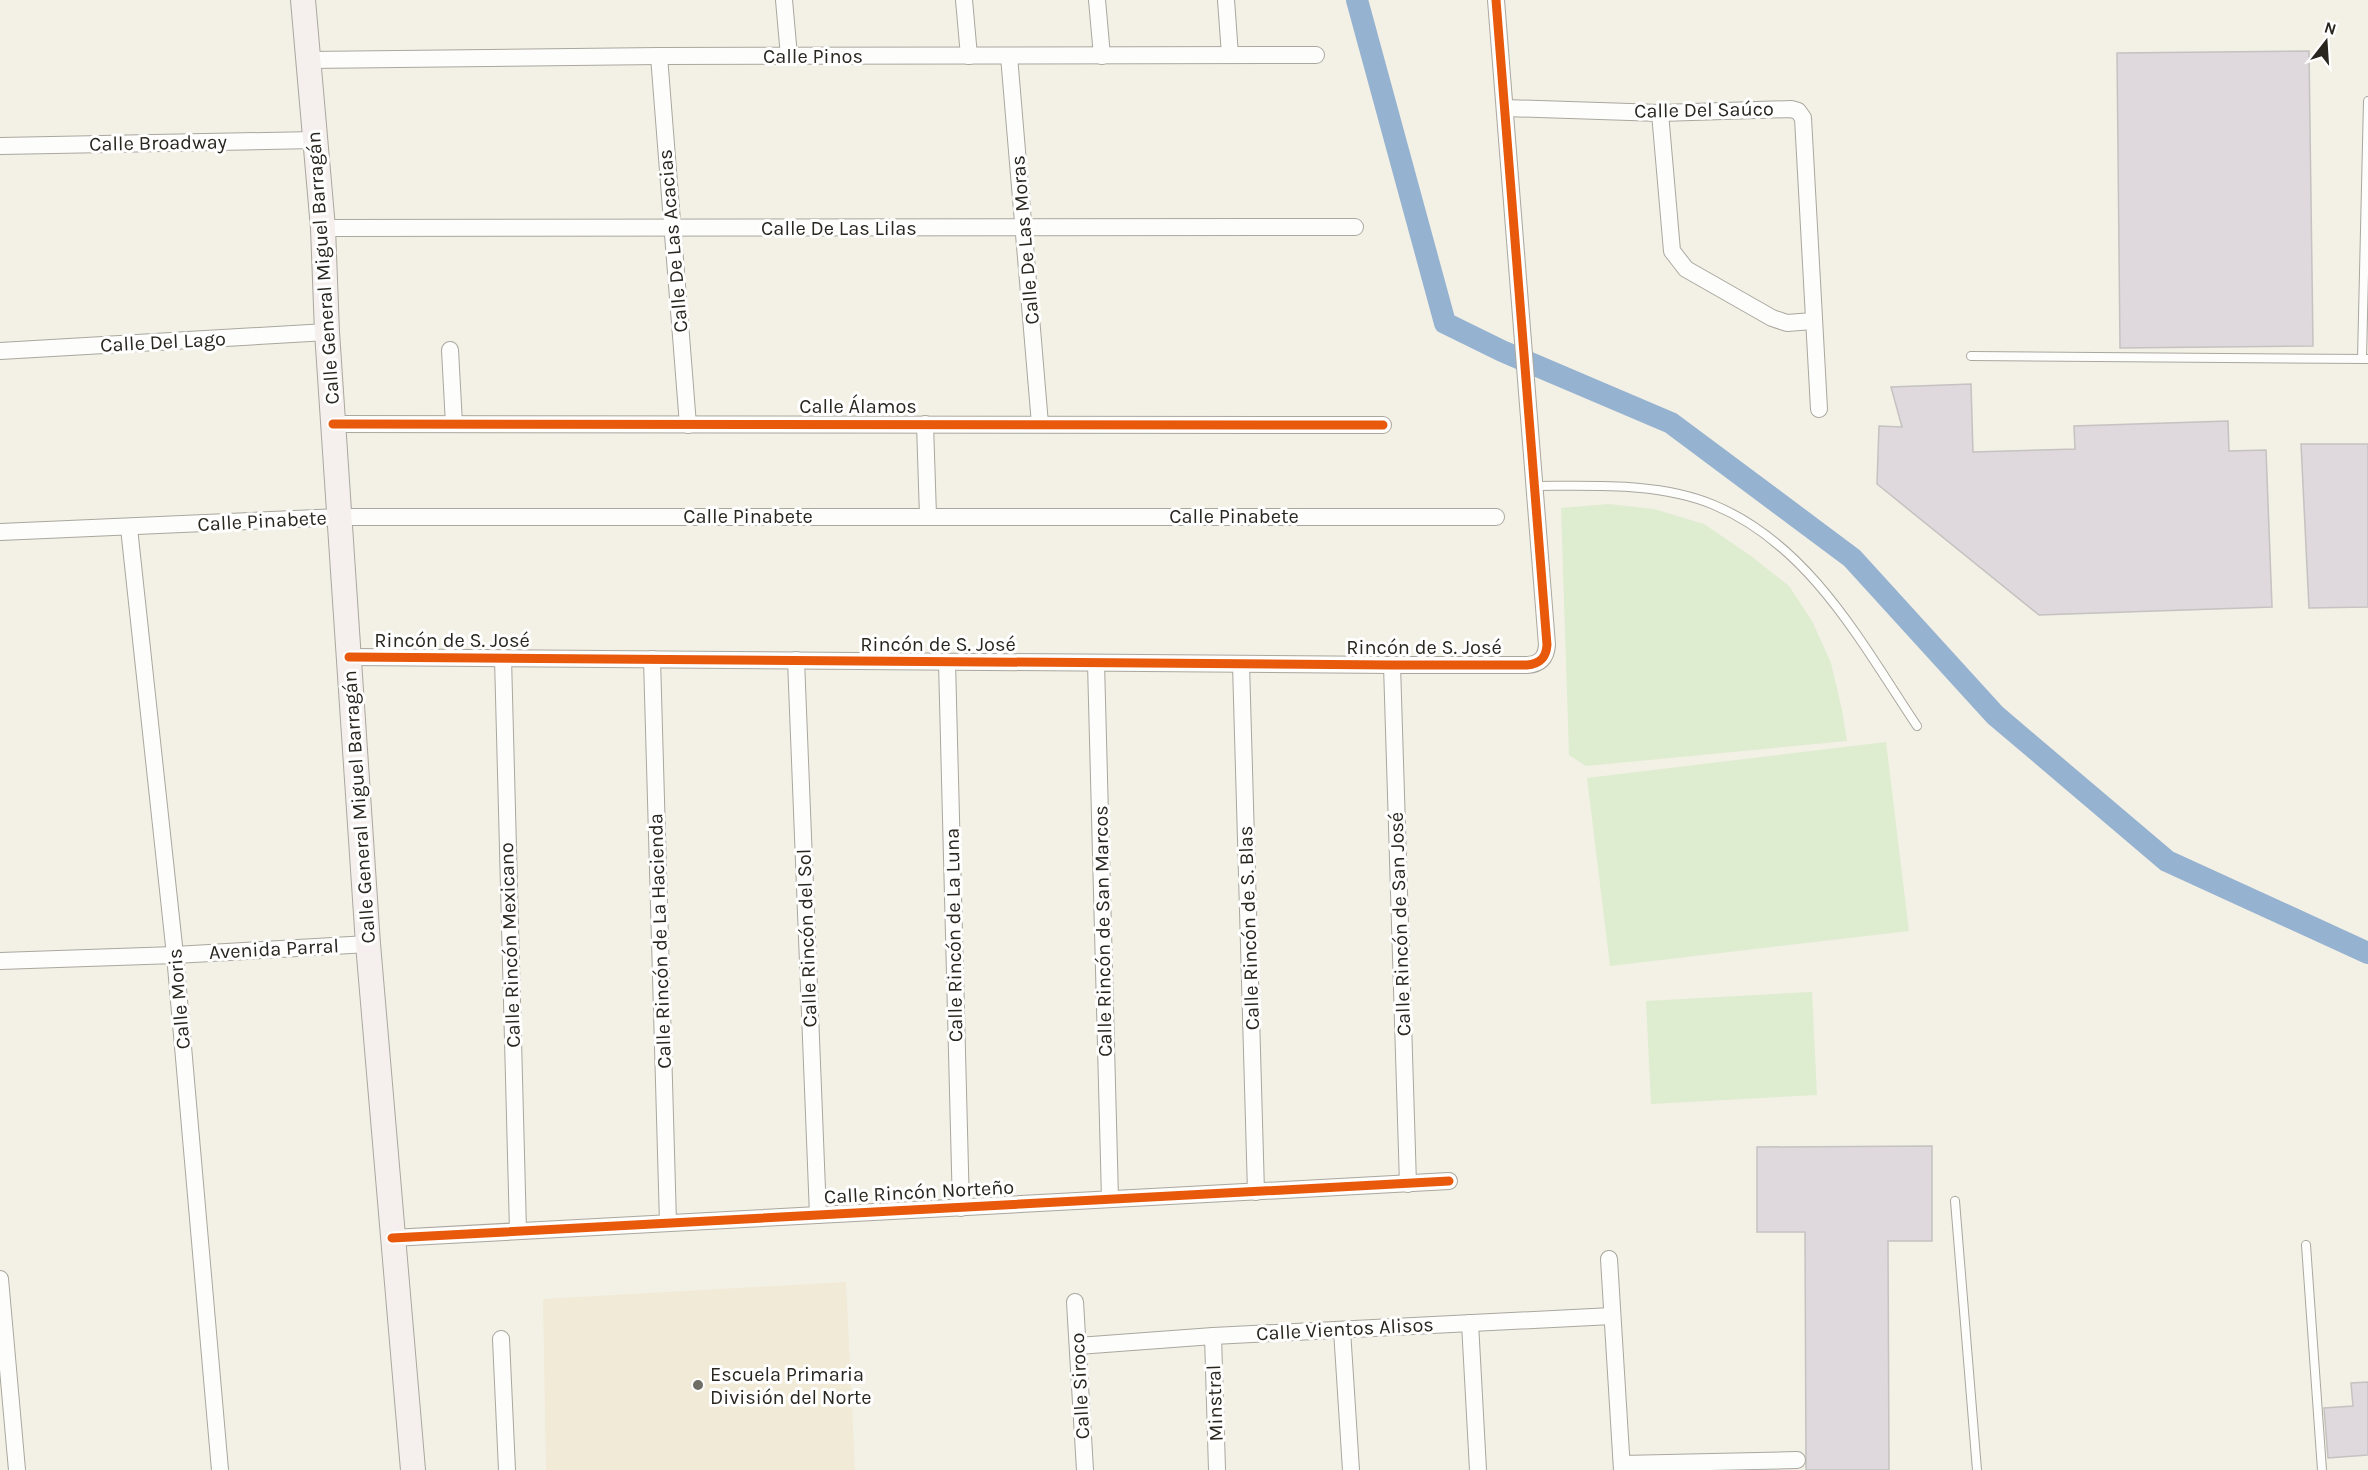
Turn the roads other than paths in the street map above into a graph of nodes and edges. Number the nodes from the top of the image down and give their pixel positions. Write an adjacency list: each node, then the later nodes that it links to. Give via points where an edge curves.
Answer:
1 (303, 0): 14 (main road, Calle General Miguel Barragán)
2 (784, 0): 10 (street)
3 (964, 0): 11 (street)
4 (1097, 0): 13 (street)
5 (1226, 0): 7 (street)
6 (1496, 0): 16 (street)
7 (1230, 55): 8 (street, Calle Pinos); 13 (street, Calle Pinos)
8 (1316, 55)
9 (659, 56): 10 (street, Calle Pinos); 14 (street, Calle Pinos); 23 (street, Calle De Las Acacias)
10 (789, 56): 11 (street, Calle Pinos)
11 (969, 56): 12 (street, Calle Pinos)
12 (1009, 56): 13 (street, Calle Pinos); 22 (street, Calle De Las Moras)
13 (1102, 56)
14 (309, 60): 18 (main road, Calle General Miguel Barragán)
15 (2368, 101): 29 (lane)
16 (1504, 108): 17 (street, Calle Del Saúco); 37 (street)
17 (1660, 113): 24 (street, via 1672,251 1678,261 1772,318 1787,323); 24 (street, Calle Del Saúco, via 1791,109 1801,114)
18 (315, 140): 19 (street, Calle Broadway); 21 (main road, Calle General Miguel Barragán)
19 (0, 146)
20 (1355, 227): 22 (street, Calle De Las Lilas)
21 (323, 228): 23 (street, Calle De Las Lilas); 25 (main road, Calle General Miguel Barragán)
22 (1025, 228): 23 (street, Calle De Las Lilas); 34 (street, Calle De Las Moras)
23 (672, 229): 36 (street, Calle De Las Acacias)
24 (1813, 321): 30 (street)
25 (327, 332): 27 (street, Calle Del Lago); 31 (main road, Calle General Miguel Barragán)
26 (450, 350): 32 (street)
27 (0, 351)
28 (1971, 356): 29 (lane)
29 (2365, 359)
30 (1819, 409)
31 (333, 424): 32 (street, Calle Álamos); 39 (main road, Calle General Miguel Barragán)
32 (454, 424): 36 (street, Calle Álamos)
33 (926, 424): 34 (street, Calle Álamos); 36 (street, Calle Álamos); 38 (street)
34 (1040, 424): 35 (street, Calle Álamos)
35 (1383, 425)
36 (688, 426)
37 (1534, 486): 50 (street, Rincón de S. José, via 1547,645 1544,658 1527,665); 51 (lane, via 1620,486 1674,494 1714,505 1752,526 1787,552 1819,584)
38 (928, 516): 39 (street, Calle Pinabete); 40 (street, Calle Pinabete)
39 (340, 517): 41 (street, Calle Pinabete); 43 (main road, Calle General Miguel Barragán)
40 (1496, 517)
41 (129, 528): 42 (street, Calle Pinabete); 53 (street, Calle Moris)
42 (0, 532)
43 (350, 657): 44 (street, Rincón de S. José); 52 (main road, Calle General Miguel Barragán)
44 (503, 658): 45 (street, Rincón de S. José); 63 (street, Calle Rincón Mexicano)
45 (652, 659): 46 (street, Rincón de S. José); 62 (street, Calle Rincón de La Hacienda)
46 (796, 660): 47 (street, Rincón de S. José); 61 (street, Calle Rincón del Sol)
47 (947, 662): 48 (street, Rincón de S. José); 60 (street, Calle Rincón de La Luna)
48 (1096, 663): 49 (street, Rincón de S. José); 58 (street, Calle Rincón de San Marcos)
49 (1241, 664): 50 (street, Rincón de S. José); 57 (street, Calle Rincón de S. Blas)
50 (1392, 665): 56 (street, Calle Rincón de San José)
51 (1917, 726)
52 (368, 944): 53 (street, Avenida Parral); 64 (main road, Calle General Miguel Barragán)
53 (175, 955): 54 (street, Avenida Parral); 78 (street, Calle Moris)
54 (0, 961)
55 (1449, 1181): 56 (street, Calle Rincón Norteño)
56 (1408, 1184): 57 (street, Calle Rincón Norteño)
57 (1256, 1192): 58 (street, Calle Rincón Norteño)
58 (1110, 1199): 60 (street, Calle Rincón Norteño)
59 (1955, 1201): 85 (lane)
60 (961, 1208): 61 (street, Calle Rincón Norteño)
61 (818, 1215): 62 (street, Calle Rincón Norteño)
62 (668, 1223): 63 (street, Calle Rincón Norteño)
63 (518, 1232): 64 (street, Calle Rincón Norteño)
64 (392, 1238): 79 (main road, Calle General Miguel Barragán)
65 (2306, 1245): 86 (lane)
66 (1609, 1259): 69 (street)
67 (0, 1280): 77 (street)
68 (1075, 1302): 74 (street, Calle Siroco)
69 (1612, 1316): 70 (street, Calle Vientos Alisos); 76 (street)
70 (1470, 1323): 71 (street, Calle Vientos Alisos); 84 (street)
71 (1342, 1330): 72 (street, Calle Vientos Alisos); 83 (street)
72 (1213, 1336): 74 (street, Calle Vientos Alisos); 82 (street, Minstral)
73 (501, 1338): 80 (street)
74 (1078, 1346): 81 (street, Calle Siroco)
75 (1797, 1460): 76 (street)
76 (1622, 1467)
77 (17, 1470)
78 (220, 1470)
79 (413, 1470)
80 (507, 1470)
81 (1085, 1470)
82 (1217, 1470)
83 (1351, 1470)
84 (1478, 1470)
85 (1977, 1470)
86 (2322, 1470)

